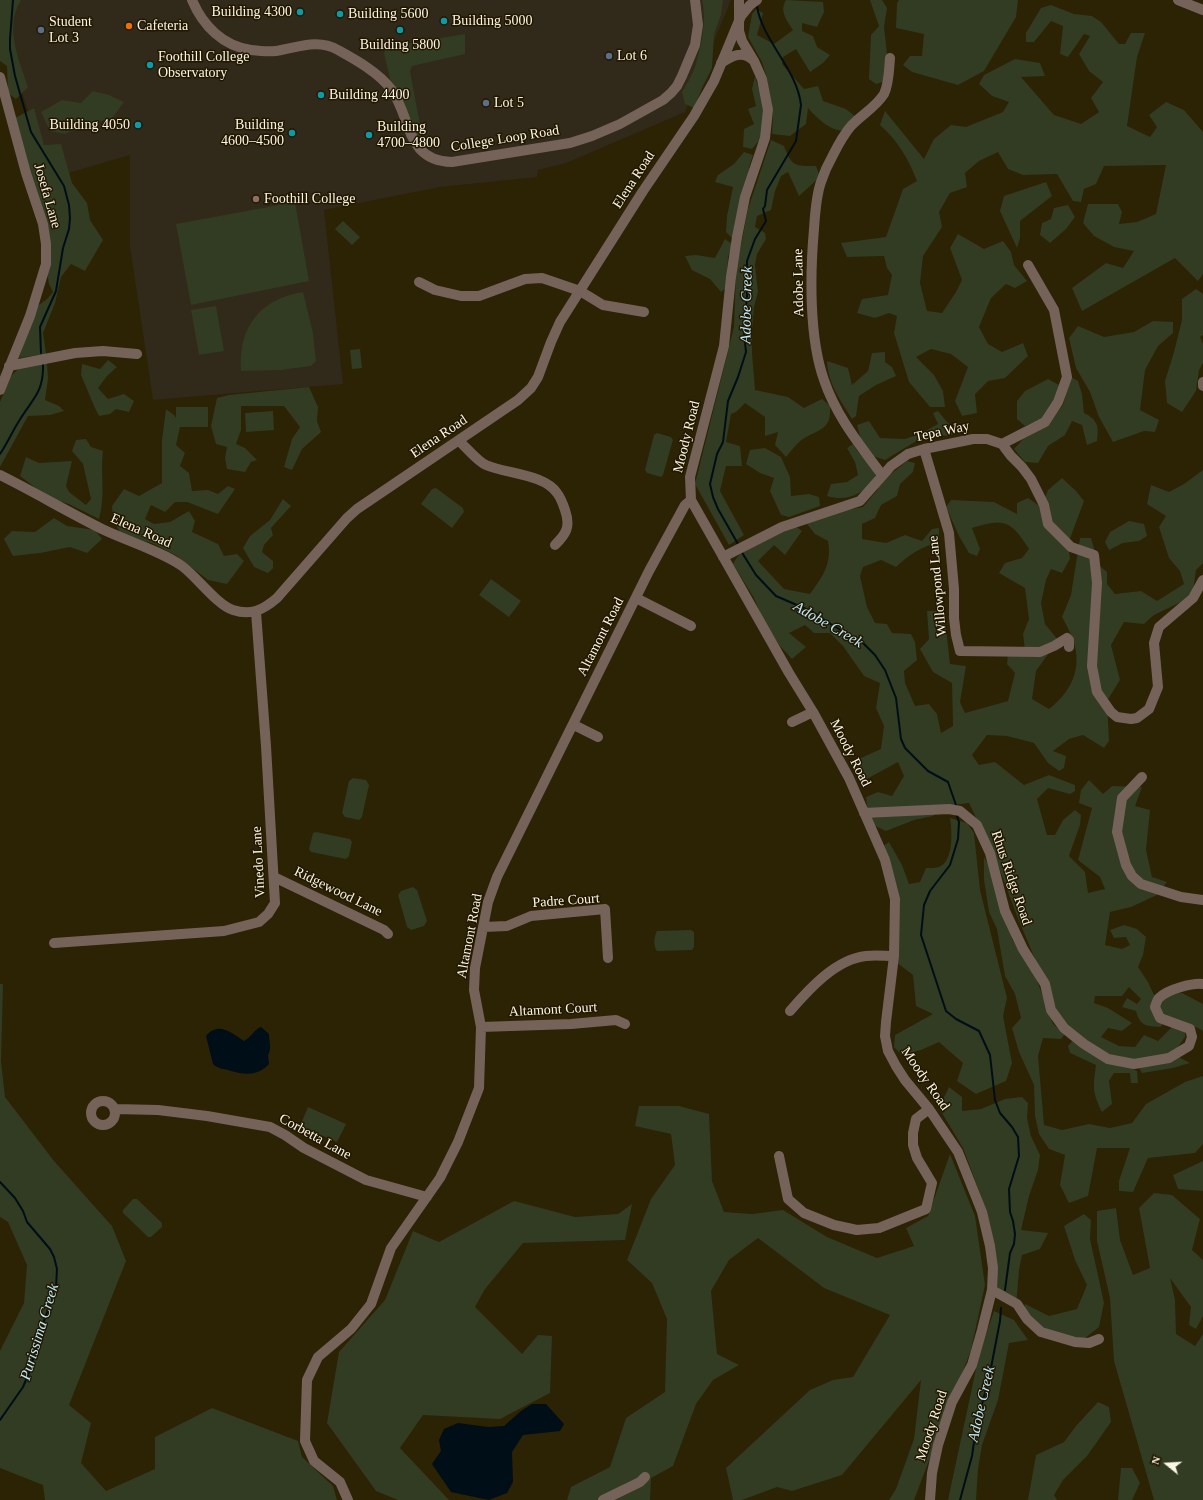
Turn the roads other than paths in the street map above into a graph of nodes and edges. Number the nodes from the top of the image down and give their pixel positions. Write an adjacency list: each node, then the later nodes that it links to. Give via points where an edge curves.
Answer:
1 (192, 0): 2 (street, College Loop Road, via 208,27 219,38 233,46 268,52 317,44 330,46 343,53 376,74 391,90 420,151 433,159 452,162 570,143 620,124 662,100 677,86 694,45 698,26)
2 (695, 0)
3 (739, 0): 7 (street, Elena Road)
4 (757, 0): 7 (street, via 745,10)
5 (1178, 0): 6 (street)
6 (1203, 10)
7 (739, 22): 9 (street, Moody Road, via 741,38); 10 (street, Elena Road)
8 (890, 58): 25 (street, Adobe Lane, via 884,94 851,126 832,157 821,182 815,214 811,275 814,322 824,380 851,434)
9 (754, 61): 10 (street, via 746,55 739,54); 26 (street, Moody Road, via 762,79 768,110 765,138 740,224 731,277 724,346 690,477)
10 (722, 63): 14 (street, Elena Road, via 694,116)
11 (0, 77): 17 (street, Josefa Lane, via 43,224 46,244 46,264 30,316)
12 (1028, 265): 22 (street, via 1054,310 1067,377 1058,402 1045,422)
13 (419, 282): 14 (street, via 435,290 461,296 479,296 525,279 542,278)
14 (580, 291): 15 (street, via 603,305); 21 (street, Elena Road, via 560,322 531,388 518,400)
15 (644, 312)
16 (137, 354): 17 (street, via 103,351)
17 (9, 366): 20 (street, Josefa Lane)
18 (1203, 382): 19 (street)
19 (1203, 386)
20 (0, 390)
21 (459, 440): 27 (street, via 485,465 535,478 556,492 566,514 567,528 565,535); 31 (street, Elena Road, via 357,509 277,598)
22 (1002, 444): 23 (street, Tepa Way, via 987,439 973,439); 29 (street, via 1031,479 1044,505 1048,524 1071,547 1094,555 1097,583 1092,666 1097,692 1111,712 1118,717 1137,718 1150,709 1158,687 1154,643 1160,627 1194,598)
23 (924, 449): 25 (street, Tepa Way, via 908,454); 33 (street, Willowpond Lane, via 949,533 954,618 960,651 1040,652 1067,638)
24 (0, 475): 31 (street, Elena Road, via 102,529 182,566 231,610)
25 (882, 475): 28 (street, Tepa Way, via 860,501 782,527)
26 (690, 500): 28 (street, Moody Road); 30 (street, Altamont Road)
27 (554, 545)
28 (723, 557): 34 (street, Moody Road)
29 (1203, 580)
30 (636, 598): 32 (street); 36 (street, Altamont Road)
31 (256, 612): 40 (street, Vinedo Lane)
32 (691, 626)
33 (1069, 647)
34 (813, 712): 35 (street); 39 (street, Moody Road, via 849,778)
35 (792, 722)
36 (574, 725): 37 (street); 42 (street, Altamont Road, via 496,877)
37 (598, 737)
38 (1142, 777): 41 (street, via 1122,798 1117,832 1126,866 1141,884 1181,897)
39 (864, 813): 45 (street, Moody Road, via 885,860 895,899); 47 (street, Rhus Ridge Road, via 950,809 960,811 978,825 990,854 1005,911 1023,950 1045,984 1051,1010 1064,1028 1108,1059 1134,1064 1169,1058 1189,1046 1192,1037 1190,1029 1160,1018 1155,1007 1159,998 1167,993 1195,983)
40 (274, 877): 43 (street, Ridgewood Lane); 44 (street, Vinedo Lane, via 275,903 259,922 224,931)
41 (1203, 900)
42 (483, 927): 46 (street, Padre Court, via 507,926 531,916 605,909); 50 (street, Altamont Road, via 475,968 474,990)
43 (388, 934)
44 (54, 943)
45 (894, 956): 48 (street, via 865,956 840,964); 52 (street, Moody Road, via 885,1036 888,1051 905,1080)
46 (608, 958)
47 (1203, 984)
48 (790, 1010)
49 (625, 1024): 50 (street, Altamont Court, via 616,1020)
50 (481, 1027): 54 (street, Altamont Road, via 478,1088 458,1142)
51 (115, 1109): 54 (street, Corbetta Lane, via 186,1113 270,1127 366,1180)
52 (929, 1109): 53 (street, via 916,1119 913,1133 917,1158 932,1183 926,1209 879,1228 857,1230 834,1225 804,1213 788,1199); 55 (street, Moody Road, via 958,1152 982,1212 993,1268)
53 (779, 1156)
54 (428, 1197): 58 (street, Altamont Road, via 390,1248 371,1304 351,1329 318,1357 307,1380 305,1441 314,1461 340,1482)
55 (992, 1290): 56 (street, via 1017,1304 1041,1332 1075,1342 1089,1343); 60 (street, Moody Road, via 972,1365 952,1402 938,1445 932,1472)
56 (1099, 1339)
57 (645, 1477): 59 (street, via 640,1482)
58 (348, 1500)
59 (602, 1500)
60 (930, 1500)

